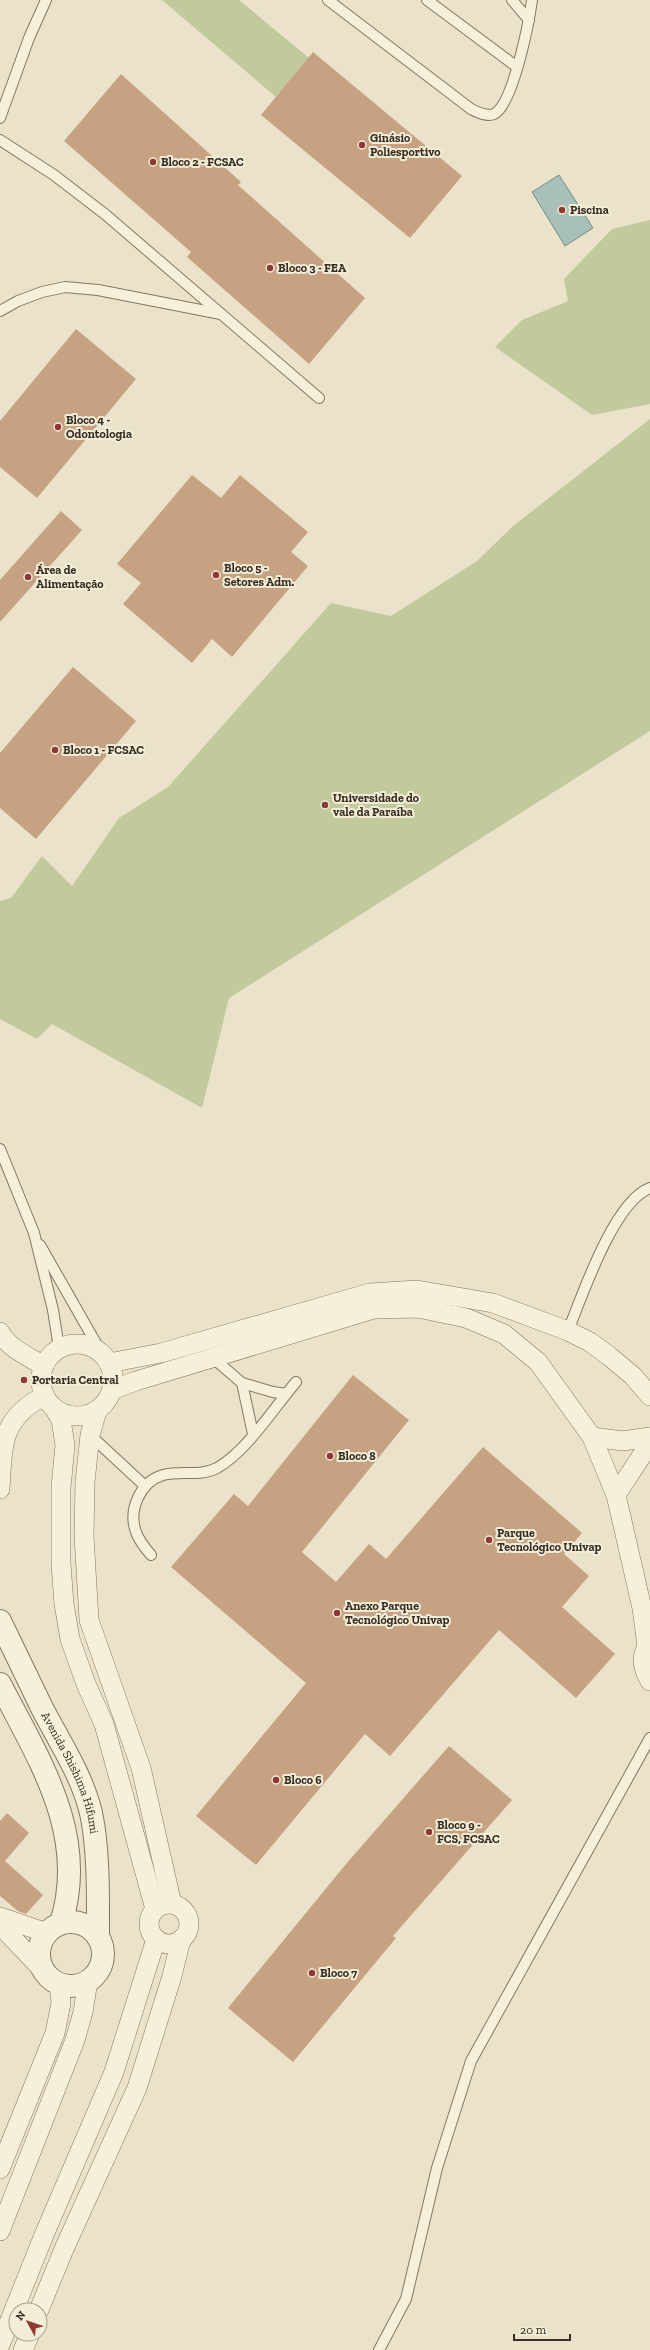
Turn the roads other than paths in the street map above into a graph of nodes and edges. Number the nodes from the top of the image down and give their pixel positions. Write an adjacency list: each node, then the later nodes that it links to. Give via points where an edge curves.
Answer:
1 (46, 0): 8 (lane, via 29,38)
2 (328, 0): 7 (lane, via 471,109 482,114 493,114 505,105)
3 (427, 0): 7 (lane)
4 (512, 0): 6 (lane)
5 (532, 0): 6 (lane)
6 (529, 20): 7 (lane)
7 (517, 67)
8 (0, 118)
9 (0, 140): 11 (lane, via 54,175 106,215)
10 (0, 311): 11 (lane, via 42,292 65,287 98,290)
11 (222, 315): 12 (lane)
12 (319, 398)
13 (0, 1149): 15 (lane)
14 (650, 1188): 16 (lane, via 632,1199 612,1230)
15 (34, 1233): 18 (lane, via 53,1310); 19 (lane)
16 (568, 1331): 19 (street, via 493,1303 417,1290 393,1291 370,1293 161,1353); 26 (street, via 590,1342 609,1356)
17 (0, 1332): 21 (street, via 3,1338 21,1353)
18 (59, 1348): 19 (street, via 82,1344); 21 (street)
19 (105, 1358): 24 (street, via 113,1379)
20 (213, 1358): 23 (lane); 24 (street); 31 (street, via 374,1309 424,1309 482,1324 504,1334 522,1347 538,1362)
21 (44, 1366): 27 (street, via 41,1386)
22 (296, 1382): 25 (lane)
23 (242, 1383): 25 (lane); 29 (lane)
24 (112, 1390): 28 (street)
25 (286, 1394): 29 (lane)
26 (650, 1396)
27 (49, 1402): 28 (street, via 63,1414 75,1416); 35 (street, via 18,1413 7,1430); 44 (street, via 61,1420 65,1445 61,1488 61,1564 70,1639 104,1724)
28 (97, 1411): 30 (street)
29 (253, 1434): 34 (lane, via 217,1468 203,1473 163,1475)
30 (90, 1435): 34 (lane); 44 (street, via 85,1482 84,1536 89,1620 141,1768)
31 (592, 1436): 32 (street, via 623,1441); 36 (street)
32 (650, 1437)
33 (650, 1443): 36 (street)
34 (145, 1486): 37 (lane, via 136,1502 134,1517 141,1544)
35 (0, 1489)
36 (616, 1495): 38 (street)
37 (151, 1555)
38 (646, 1611): 40 (street)
39 (0, 1621): 48 (street, Avenida Shishima Hifumi, via 43,1710 65,1748 91,1813 98,1892)
40 (648, 1644): 41 (street, via 643,1664)
41 (650, 1681)
42 (0, 1684): 47 (street, Avenida Shishima Hifumi, via 54,1789 67,1836 69,1870 66,1906)
43 (650, 1738): 58 (lane, via 471,2062 437,2168 406,2299)
44 (164, 1907): 49 (street, via 149,1921); 50 (street, via 183,1909 189,1921 186,1934)
45 (0, 1917): 47 (street)
46 (0, 1925): 51 (street)
47 (54, 1928): 48 (street, via 72,1922 82,1924); 51 (street, via 39,1950)
48 (98, 1937): 52 (street, via 103,1956 101,1966)
49 (156, 1939): 50 (street, via 168,1944); 57 (street, via 114,2072)
50 (181, 1939): 56 (street, via 137,2088)
51 (42, 1969): 53 (street, via 50,1979)
52 (88, 1981): 53 (street, via 79,1986); 55 (street, via 75,2040)
53 (59, 1984): 54 (street, via 61,2003 55,2033)
54 (0, 2169)
55 (0, 2231)
56 (42, 2302)
57 (0, 2344)
58 (379, 2350)

